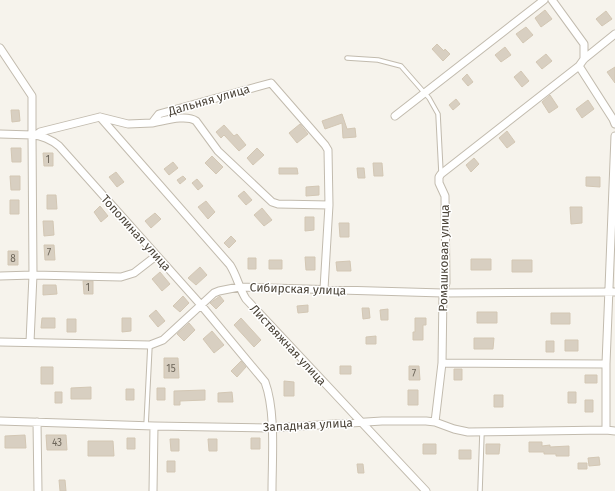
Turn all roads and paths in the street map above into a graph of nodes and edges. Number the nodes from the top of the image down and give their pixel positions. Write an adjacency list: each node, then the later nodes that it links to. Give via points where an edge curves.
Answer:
1 (544, 0): 8 (street)
2 (552, 0): 6 (street, via 584,44)
3 (615, 34): 6 (street)
4 (0, 48): 14 (street, via 32,96)
5 (347, 58): 8 (lane, via 378,60 401,66)
6 (584, 59): 7 (street)
7 (579, 66): 12 (street); 16 (street)
8 (423, 93): 9 (street); 16 (lane, via 430,98 438,114)
9 (395, 116)
10 (100, 117): 11 (street, via 128,124); 14 (street); 21 (street, Листвяжная улица, via 230,265)
11 (152, 123): 17 (street, via 192,118 218,151 272,202); 17 (street, Дальняя улица, via 159,114 271,82 326,145 329,158)
12 (615, 124)
13 (0, 134): 14 (street)
14 (34, 135): 18 (street, Тополиная улица, via 59,146); 19 (street)
15 (615, 136): 23 (street)
16 (441, 174): 24 (street, Ромашковая улица, via 439,183 445,196 446,283)
17 (329, 205): 22 (street)
18 (156, 256): 19 (street, via 128,276); 25 (street, Тополиная улица)
19 (33, 275): 20 (street); 27 (street)
20 (0, 276)
21 (239, 287): 22 (street, Сибирская улица); 25 (street, Сибирская улица, via 214,293); 34 (street, Листвяжная улица, via 246,299)
22 (324, 289): 24 (street, Сибирская улица)
23 (612, 292): 24 (street, Сибирская улица); 30 (street)
24 (443, 294): 29 (street, Ромашковая улица)
25 (201, 305): 28 (street, Сибирская улица, via 163,340); 36 (street, Тополиная улица, via 265,382 270,400)
26 (0, 342): 27 (street, Сибирская улица)
27 (30, 342): 28 (street, Сибирская улица)
28 (150, 345): 35 (lane)
29 (442, 363): 30 (street); 33 (street, Ромашковая улица)
30 (606, 364): 37 (street)
31 (0, 421): 32 (street, Западная улица)
32 (37, 422): 35 (street, Западная улица); 40 (street)
33 (435, 422): 34 (street, Западная улица); 39 (street, Западная улица, via 468,432)
34 (361, 423): 36 (street, Западная улица); 43 (street, Листвяжная улица)
35 (150, 426): 36 (street, Западная улица); 41 (street)
36 (272, 428): 42 (street, Тополиная улица)
37 (606, 430): 38 (street, Западная улица); 39 (street, Западная улица)
38 (615, 431)
39 (482, 432): 44 (lane)
40 (38, 491)
41 (153, 491)
42 (272, 491)
43 (426, 491)
44 (480, 491)

